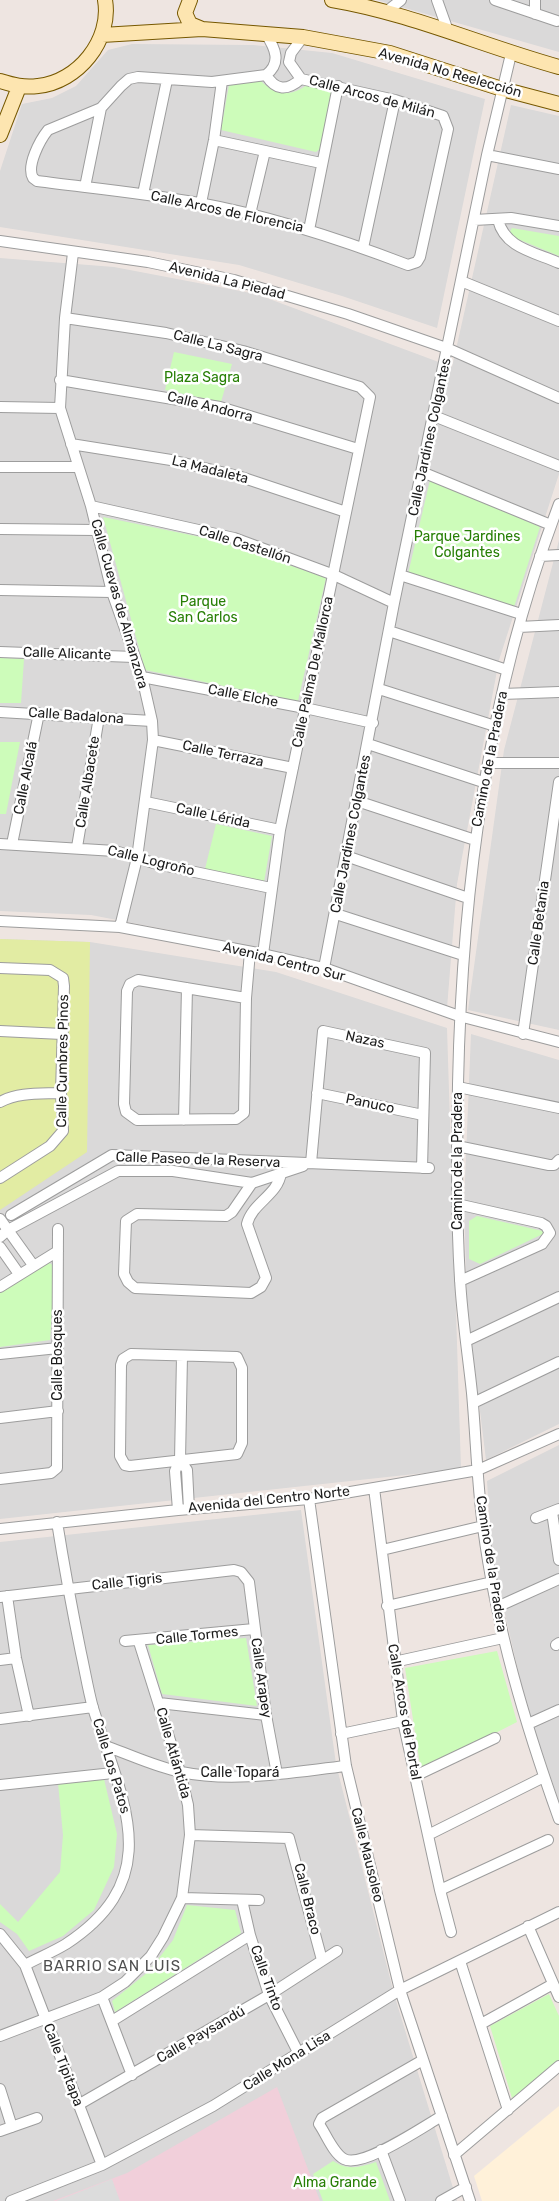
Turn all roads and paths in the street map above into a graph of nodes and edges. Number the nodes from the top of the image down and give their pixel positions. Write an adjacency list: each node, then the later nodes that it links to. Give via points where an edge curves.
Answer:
1 (105, 0): 14 (main road)
2 (190, 0): 11 (main road, via 185,13 190,24)
3 (332, 0): 8 (main road)
4 (402, 0): 8 (street)
5 (437, 0): 12 (street)
6 (495, 0): 9 (street)
7 (535, 0): 9 (street)
8 (386, 12): 12 (main road)
9 (535, 14): 10 (street)
10 (557, 21)
11 (202, 29): 13 (main road, Avenida No Reelección); 14 (main road, Avenida No Reelección)
12 (448, 31): 16 (main road)
13 (266, 34): 15 (main road, Avenida No Reelección); 17 (street, via 275,48)
14 (102, 35): 25 (main road, via 92,54 78,69 60,80 40,86)
15 (302, 37): 18 (street); 27 (main road, Avenida No Reelección, via 390,53)
16 (511, 54): 19 (main road); 27 (street, Calle Jardines Colgantes)
17 (277, 60): 18 (street); 20 (street)
18 (288, 62): 21 (street)
19 (559, 67)
20 (266, 75): 21 (street, via 278,88 287,88); 24 (street)
21 (301, 79): 26 (street, Calle Arcos de Milán)
22 (167, 80): 24 (street); 30 (street, via 129,79); 38 (street)
23 (0, 81): 25 (main road)
24 (222, 82): 32 (street)
25 (19, 86): 31 (main road)
26 (338, 86): 28 (street, Calle Arcos de Milán); 35 (street)
27 (502, 89): 29 (main road, Avenida No Reelección); 34 (street, Calle Jardines Colgantes)
28 (395, 100): 46 (street); 48 (street, Calle Arcos de Milán, via 444,116 448,129)
29 (559, 104)
30 (101, 108): 37 (street); 37 (street, Calle Arcos de Florencia, via 48,130 42,137 31,169 37,181)
31 (0, 135)
32 (214, 140): 33 (street); 39 (street)
33 (264, 151): 35 (street); 40 (street)
34 (487, 155): 36 (street); 41 (street, Calle Jardines Colgantes)
35 (321, 163): 44 (street)
36 (559, 169)
37 (85, 187): 38 (street, Calle Arcos de Florencia)
38 (143, 194): 39 (street, Calle Arcos de Florencia)
39 (201, 203): 40 (street, Calle Arcos de Florencia)
40 (250, 214): 44 (street, Calle Arcos de Florencia)
41 (474, 220): 42 (street); 50 (street, Calle Jardines Colgantes)
42 (498, 220): 43 (street, via 523,219); 49 (street, via 502,234 510,242)
43 (559, 226)
44 (309, 230): 46 (street, Calle Arcos de Florencia)
45 (0, 241): 47 (street, Avenida La Piedad)
46 (363, 248): 48 (street, Calle Arcos de Florencia, via 408,265)
47 (73, 253): 51 (street, Calle Cuevas de Almanzora); 53 (street, Avenida La Piedad, via 148,262 234,280 348,314)
48 (417, 262)
49 (559, 263)
50 (462, 281): 52 (street); 53 (street, Calle Jardines Colgantes)
51 (65, 318): 54 (street, Calle Cuevas de Almanzora); 55 (street, Calle La Sagra, via 166,333 243,351 360,387)
52 (559, 321)
53 (448, 349): 56 (street, Avenida La Piedad); 59 (street, Calle Jardines Colgantes)
54 (60, 380): 58 (street, Calle Cuevas de Almanzora); 61 (street, Calle Andorra, via 220,407)
55 (367, 392): 61 (street, Calle Palma De Mallorca, via 370,405)
56 (559, 398)
57 (0, 407): 58 (street)
58 (60, 408): 60 (street, Calle Cuevas de Almanzora)
59 (434, 416): 62 (street); 65 (street, Calle Jardines Colgantes)
60 (71, 444): 64 (street, Calle Cuevas de Almanzora); 68 (street, La Madaleta, via 171,460 238,476)
61 (358, 449): 68 (street, Calle Palma De Mallorca)
62 (559, 466)
63 (0, 467): 64 (street)
64 (77, 468): 67 (street, Calle Cuevas de Almanzora)
65 (422, 472): 69 (street); 75 (street, Calle Jardines Colgantes)
66 (559, 504): 69 (street, Camino de la Pradera)
67 (91, 506): 71 (street, Calle Cuevas de Almanzora); 74 (street, Calle Castellón, via 234,538)
68 (346, 512): 74 (street, Calle Palma De Mallorca)
69 (551, 525): 73 (street, Camino de la Pradera)
70 (0, 529): 71 (street)
71 (96, 530): 77 (street, Calle Cuevas de Almanzora)
72 (559, 555): 73 (street)
73 (540, 556): 79 (street, Camino de la Pradera)
74 (334, 575): 78 (street, Calle Castellón); 90 (street, Calle Palma De Mallorca)
75 (400, 575): 78 (street, Calle Jardines Colgantes); 79 (street)
76 (0, 590): 77 (street)
77 (112, 592): 84 (street, Calle Cuevas de Almanzora)
78 (394, 603): 82 (street, Calle Jardines Colgantes)
79 (521, 614): 81 (street, Camino de la Pradera)
80 (559, 625): 81 (street)
81 (518, 627): 85 (street, Camino de la Pradera)
82 (389, 631): 85 (street); 87 (street, Calle Jardines Colgantes)
83 (0, 652): 84 (street, Calle Alicante)
84 (134, 657): 86 (street, Calle Cuevas de Almanzora)
85 (507, 670): 89 (street, Camino de la Pradera)
86 (142, 677): 90 (street, Calle Elche); 94 (street, Calle Cuevas de Almanzora)
87 (379, 689): 95 (street, Calle Jardines Colgantes); 96 (street)
88 (559, 692): 89 (street)
89 (502, 694): 96 (street, Camino de la Pradera)
90 (305, 708): 95 (street, Calle Elche); 101 (street, Calle Palma De Mallorca)
91 (0, 712): 92 (street, Calle Badalona)
92 (39, 712): 93 (street, Calle Badalona); 109 (street, Calle Alcalá)
93 (99, 717): 94 (street, Calle Badalona); 110 (street, Calle Albacete)
94 (152, 721): 97 (street, Calle Cuevas de Almanzora)
95 (373, 723): 98 (street, Calle Jardines Colgantes)
96 (495, 726): 100 (street, Camino de la Pradera)
97 (153, 740): 101 (street, Calle Terraza); 105 (street, Calle Cuevas de Almanzora)
98 (368, 744): 103 (street); 104 (street, Calle Jardines Colgantes)
99 (559, 762): 100 (street)
100 (489, 763): 103 (street, Camino de la Pradera)
101 (293, 768): 106 (street, Calle Palma De Mallorca)
102 (559, 782): 128 (street, Calle Betania)
103 (486, 783): 107 (street, Camino de la Pradera)
104 (357, 801): 107 (street); 111 (street, Calle Jardines Colgantes)
105 (146, 802): 106 (street, Calle Lérida); 112 (street, Calle Cuevas de Almanzora)
106 (280, 830): 113 (street, Calle Palma De Mallorca)
107 (475, 840): 114 (street, Camino de la Pradera)
108 (0, 844): 109 (street, Calle Logroño)
109 (12, 844): 110 (street, Calle Logroño)
110 (77, 847): 112 (street, Calle Logroño, via 115,851)
111 (346, 856): 114 (street); 115 (street, Calle Jardines Colgantes)
112 (137, 858): 113 (street, Calle Logroño); 117 (street, Calle Cuevas de Almanzora)
113 (271, 888): 119 (street, Calle Palma De Mallorca)
114 (468, 898): 120 (street, Camino de la Pradera)
115 (336, 914): 120 (street); 122 (street, Calle Jardines Colgantes)
116 (0, 921): 117 (street, Avenida Centro Sur)
117 (120, 927): 118 (street, Avenida Centro Sur)
118 (250, 952): 119 (street, Avenida Centro Sur); 124 (street)
119 (263, 954): 122 (street, Avenida Centro Sur)
120 (463, 955): 125 (street, Camino de la Pradera)
121 (0, 968): 127 (street, Calle Cumbres Pinos, via 50,970 63,978)
122 (324, 968): 125 (street, Avenida Centro Sur)
123 (187, 988): 124 (street); 136 (street); 136 (street, via 138,980 130,984 127,991 124,1104 126,1112 137,1120)
124 (246, 998): 136 (street, via 244,1113 236,1119)
125 (460, 1016): 128 (street, Avenida Centro Sur); 130 (street, Camino de la Pradera)
126 (0, 1031): 127 (street)
127 (62, 1034): 131 (street, Calle Cumbres Pinos)
128 (523, 1034): 129 (street, Avenida Centro Sur)
129 (559, 1042)
130 (458, 1087): 134 (street); 137 (street, Camino de la Pradera)
131 (61, 1093): 133 (street, via 24,1094); 142 (street, Calle Cumbres Pinos, via 63,1131 58,1139)
132 (317, 1093): 135 (street, Panuco); 135 (street, Nazas, via 323,1031 425,1053); 139 (street, Nazas)
133 (0, 1102)
134 (559, 1108)
135 (423, 1115): 140 (street, Nazas)
136 (184, 1120)
137 (457, 1146): 138 (street, via 549,1165); 144 (street, Camino de la Pradera)
138 (559, 1160)
139 (311, 1163): 140 (street, Calle Paseo de la Reserva); 141 (street, Calle Paseo de la Reserva); 145 (street, Calle Paseo de la Reserva, via 112,1155)
140 (425, 1168)
141 (281, 1173): 143 (street, Calle Paseo de la Reserva); 143 (street, via 280,1183 249,1216 247,1224 266,1278 261,1287 251,1293 135,1288 128,1282 124,1274 126,1221 130,1216 226,1216)
142 (0, 1178)
143 (252, 1182): 148 (street, Calle Paseo de la Reserva, via 173,1170 118,1171)
144 (457, 1204): 153 (street, Camino de la Pradera); 153 (street, via 541,1223 550,1234 542,1244)
145 (11, 1215)
146 (0, 1221): 148 (street)
147 (58, 1229): 150 (street, Calle Bosques)
148 (4, 1234): 151 (street)
149 (0, 1247): 152 (street)
150 (58, 1250): 151 (street); 157 (street, Calle Bosques)
151 (33, 1265): 152 (street)
152 (19, 1274): 154 (street)
153 (460, 1281): 156 (street, Camino de la Pradera)
154 (0, 1287)
155 (559, 1297): 156 (street)
156 (466, 1341): 161 (street, Camino de la Pradera)
157 (58, 1348): 158 (street); 162 (street, Calle Bosques)
158 (0, 1354)
159 (182, 1356): 165 (street); 165 (street, via 231,1356 241,1362 242,1443 240,1450 232,1456); 165 (street, via 131,1354 123,1359 121,1365 121,1462 130,1466)
160 (559, 1362): 161 (street)
161 (473, 1404): 166 (street, Camino de la Pradera)
162 (58, 1411): 163 (street); 167 (street, Calle Bosques, via 58,1464 55,1471)
163 (0, 1418)
164 (559, 1434): 166 (street, Avenida del Centro Norte)
165 (180, 1460): 170 (street, via 187,1470); 171 (street, via 175,1471)
166 (478, 1470): 168 (street, Avenida del Centro Norte); 175 (street, Camino de la Pradera)
167 (0, 1479)
168 (374, 1488): 169 (street, Avenida del Centro Norte); 177 (street, Calle Arcos del Portal)
169 (309, 1499): 170 (street, Avenida del Centro Norte); 201 (street, Calle Mausoleo)
170 (189, 1509): 171 (street, Avenida del Centro Norte)
171 (178, 1510): 174 (street, Avenida del Centro Norte)
172 (556, 1511): 173 (street); 178 (street)
173 (536, 1518)
174 (57, 1522): 176 (street, Avenida del Centro Norte); 182 (street, Calle Los Patos)
175 (483, 1526): 177 (street); 181 (street, Camino de la Pradera)
176 (0, 1529)
177 (382, 1550): 184 (street, Calle Arcos del Portal)
178 (559, 1560)
179 (559, 1579): 185 (street)
180 (249, 1582): 182 (street, Calle Tigris, via 241,1572 234,1570); 186 (street, Calle Arapey)
181 (492, 1582): 184 (street); 185 (street, Camino de la Pradera)
182 (68, 1588): 183 (street, Calle Tigris); 194 (street, Calle Los Patos)
183 (4, 1597): 190 (street)
184 (387, 1606): 192 (street, Calle Arcos del Portal)
185 (497, 1607): 187 (street, Camino de la Pradera)
186 (254, 1629): 189 (street, Calle Tormes); 196 (street, Calle Arapey)
187 (503, 1638): 192 (street); 200 (street, Camino de la Pradera)
188 (125, 1641): 189 (street, Calle Tormes)
189 (139, 1642): 193 (street, Calle Atlántida)
190 (16, 1658): 191 (street); 197 (street)
191 (0, 1660)
192 (394, 1662): 199 (street, Calle Arcos del Portal)
193 (159, 1702): 196 (street); 205 (street, Calle Atlántida)
194 (93, 1708): 197 (street); 203 (street, Calle Los Patos)
195 (559, 1710): 200 (street)
196 (266, 1715): 207 (street, Calle Arapey)
197 (29, 1716): 198 (street)
198 (0, 1719)
199 (403, 1721): 201 (street); 208 (street, Calle Arcos del Portal)
200 (528, 1724): 209 (street, Camino de la Pradera)
201 (341, 1734): 204 (street, Calle Mausoleo)
202 (495, 1738): 208 (street)
203 (108, 1747): 205 (street, Calle Topará); 206 (street, Calle Los Patos)
204 (346, 1766): 207 (street, Calle Topará); 229 (street, Calle Mausoleo)
205 (180, 1772): 207 (street, Calle Topará, via 245,1776); 212 (street, Calle Atlántida, via 188,1805)
206 (113, 1773): 210 (street); 227 (street, Calle Los Patos, via 128,1821 130,1849 124,1877 110,1904 93,1923 65,1944)
207 (277, 1774)
208 (415, 1776): 213 (street, Calle Arcos del Portal)
209 (544, 1777): 211 (street, Camino de la Pradera); 213 (street)
210 (0, 1785)
211 (559, 1819)
212 (190, 1835): 216 (street, Calle Atlántida); 225 (street, Calle Braco, via 289,1838)
213 (428, 1835): 215 (street, Calle Arcos del Portal)
214 (548, 1840): 215 (street)
215 (440, 1890): 221 (street, Calle Arcos del Portal)
216 (182, 1898): 217 (street); 231 (street, Calle Atlántida, via 151,1956 125,1982)
217 (242, 1900): 218 (street); 223 (street, Calle Tinto)
218 (259, 1900)
219 (559, 1912): 220 (street, Calle Mona Lisa)
220 (528, 1926): 226 (street, Calle Mona Lisa); 228 (street)
221 (451, 1932)
222 (0, 1934): 227 (street, Calle Tipitapa)
223 (250, 1935): 230 (street, Calle Tinto); 234 (street)
224 (337, 1951): 225 (street, Calle Paysandú)
225 (322, 1960): 230 (street, Calle Paysandú)
226 (460, 1961): 229 (street, Calle Mona Lisa); 235 (street)
227 (25, 1965): 233 (street, Calle Tipitapa)
228 (553, 1984): 232 (street); 235 (street)
229 (400, 1990): 237 (street, Calle Mona Lisa); 238 (street, Calle Mausoleo)
230 (269, 1995): 237 (street, Calle Tinto); 240 (street, Calle Paysandú)
231 (102, 1997): 233 (street, Calle Atlántida); 234 (street)
232 (559, 1997)
233 (46, 2019): 236 (street, Calle Atlántida); 242 (street, Calle Tipitapa)
234 (112, 2020): 240 (street)
235 (481, 2024): 243 (street)
236 (0, 2036)
237 (299, 2054): 250 (street, Calle Mona Lisa, via 214,2106)
238 (422, 2060): 244 (street, Calle Mausoleo); 248 (street, via 319,2121 336,2152 346,2160 355,2161)
239 (559, 2066): 243 (street)
240 (132, 2075): 242 (street, Calle Paysandú)
241 (0, 2090): 246 (street)
242 (78, 2105): 250 (street, Calle Tipitapa)
243 (508, 2110): 249 (street)
244 (442, 2116): 248 (street); 249 (street, Calle Mausoleo)
245 (37, 2118): 246 (street)
246 (12, 2126): 247 (street)
247 (0, 2131)
248 (381, 2150): 253 (street)
249 (454, 2155): 251 (street, Calle Mausoleo)
250 (102, 2165): 252 (street, Calle Mona Lisa)
251 (466, 2187): 254 (street); 255 (street, Calle Mausoleo)
252 (10, 2201)
253 (400, 2201)
254 (441, 2201)
255 (470, 2201)

